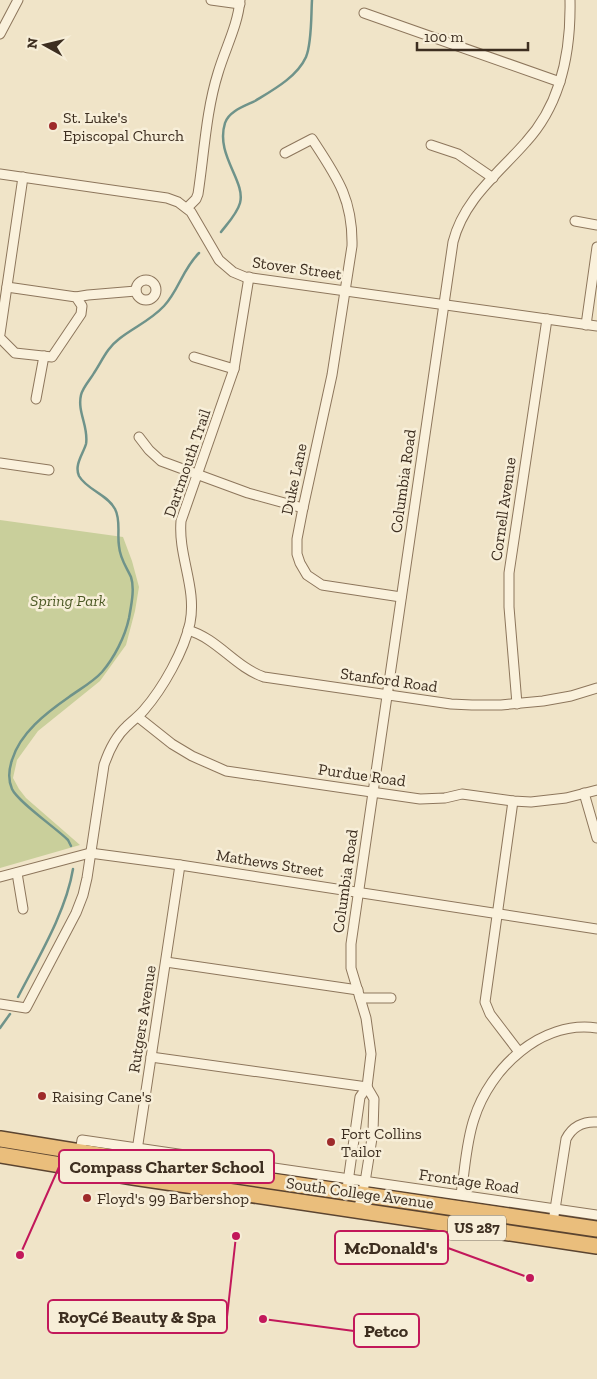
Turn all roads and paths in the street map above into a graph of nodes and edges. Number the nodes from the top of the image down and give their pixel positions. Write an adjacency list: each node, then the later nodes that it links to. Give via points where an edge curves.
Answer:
1 (18, 0): 6 (street)
2 (211, 0): 4 (street)
3 (570, 0): 7 (street, Columbia Road, via 569,36)
4 (240, 2): 13 (street, via 211,104 198,194)
5 (364, 13): 7 (street)
6 (0, 34)
7 (560, 82): 12 (street, Columbia Road, via 550,108 536,130)
8 (431, 145): 12 (street, via 458,154)
9 (285, 153): 19 (street, Duke Lane, via 312,139 343,189 352,232)
10 (0, 174): 11 (street, Stover Street)
11 (23, 177): 13 (street, Stover Street, via 168,198); 18 (street)
12 (492, 178): 22 (street, Columbia Road, via 474,197 460,221 452,242)
13 (186, 208): 17 (street, Stover Street, via 194,215 219,260 234,272)
14 (575, 221): 15 (street)
15 (597, 224)
16 (597, 247): 24 (street)
17 (249, 278): 19 (street, Stover Street); 29 (street, Dartmouth Trail)
18 (5, 282): 21 (street); 26 (street)
19 (345, 290): 22 (street, Stover Street); 35 (street, Duke Lane, via 332,374)
20 (136, 291): 21 (street)
21 (76, 297): 27 (street, via 82,306 81,314 52,357)
22 (443, 304): 23 (street, Stover Street); 36 (street, Columbia Road)
23 (547, 319): 24 (street, Stover Street); 40 (street, Cornell Avenue, via 509,573)
24 (586, 325): 25 (street, Stover Street)
25 (597, 326)
26 (0, 336): 27 (street, via 15,353)
27 (44, 356): 30 (street)
28 (194, 357): 29 (street)
29 (234, 369): 34 (street, Dartmouth Trail)
30 (36, 399)
31 (139, 437): 34 (street, via 161,461)
32 (0, 463): 33 (street)
33 (49, 470)
34 (198, 474): 35 (street, via 248,493); 37 (street, Dartmouth Trail, via 183,513 180,532 192,596)
35 (303, 508): 36 (street, Duke Lane, via 296,546 300,563 314,581 328,587)
36 (401, 598): 39 (street, Columbia Road)
37 (188, 630): 39 (street, Stanford Road, via 208,638 246,668 264,677); 41 (street, Dartmouth Trail, via 167,676)
38 (597, 688): 40 (street, Stanford Road, via 571,696)
39 (387, 695): 40 (street, Stanford Road, via 451,704); 43 (street, Columbia Road)
40 (517, 704)
41 (138, 717): 43 (street, Purdue Road, via 172,744 226,771); 47 (street, Dartmouth Trail, via 122,732 106,759)
42 (597, 790): 44 (street, Purdue Road)
43 (373, 792): 45 (street, Purdue Road, via 420,798 462,794); 51 (street, Columbia Road)
44 (584, 793): 45 (street, Purdue Road, via 545,801); 46 (street)
45 (513, 801): 53 (street)
46 (597, 838)
47 (90, 854): 48 (street, Mathews Street); 49 (street, Mathews Street); 58 (street, Dartmouth Trail, via 85,886 76,913 26,1008)
48 (180, 865): 51 (street, Mathews Street); 55 (street, Rutgers Avenue)
49 (17, 873): 50 (street, Mathews Street); 52 (street)
50 (0, 877)
51 (358, 892): 53 (street, Mathews Street); 56 (street, Columbia Road, via 350,957)
52 (23, 909)
53 (497, 913): 54 (street, Mathews Street); 60 (street, via 485,1002 490,1014)
54 (597, 929)
55 (166, 962): 56 (street); 61 (street, Rutgers Avenue)
56 (359, 994): 57 (street); 62 (street, Columbia Road, via 371,1054)
57 (391, 998)
58 (0, 1004)
59 (597, 1028): 60 (street, via 558,1032)
60 (519, 1052): 70 (street, via 499,1072 480,1104 471,1131)
61 (151, 1057): 62 (street); 66 (street, Rutgers Avenue)
62 (367, 1087): 68 (street, Columbia Road, via 360,1097); 69 (street, Columbia Road, via 374,1099 373,1132)
63 (597, 1122): 72 (street, via 580,1124 566,1139)
64 (0, 1138): 66 (highway, South College Avenue / US 287, via 80,1152)
65 (0, 1155): 67 (highway, South College Avenue / US 287)
66 (137, 1155): 67 (street, Rutgers Avenue); 68 (highway, South College Avenue / US 287)
67 (133, 1177): 71 (highway, South College Avenue / US 287)
68 (347, 1186): 69 (highway, South College Avenue / US 287); 71 (street, Columbia Road)
69 (363, 1188): 70 (street, Frontage Road); 71 (street, Columbia Road); 74 (highway, South College Avenue / US 287)
70 (461, 1194): 72 (street, Frontage Road)
71 (352, 1210): 76 (highway, South College Avenue / US 287)
72 (554, 1215): 73 (street, Frontage Road); 74 (highway, South College Avenue / US 287); 75 (highway, South College Avenue / US 287)
73 (597, 1215)
74 (531, 1219): 76 (highway, via 528,1224 511,1225)
75 (597, 1229)
76 (501, 1232): 77 (highway, South College Avenue / US 287)
77 (597, 1246)

